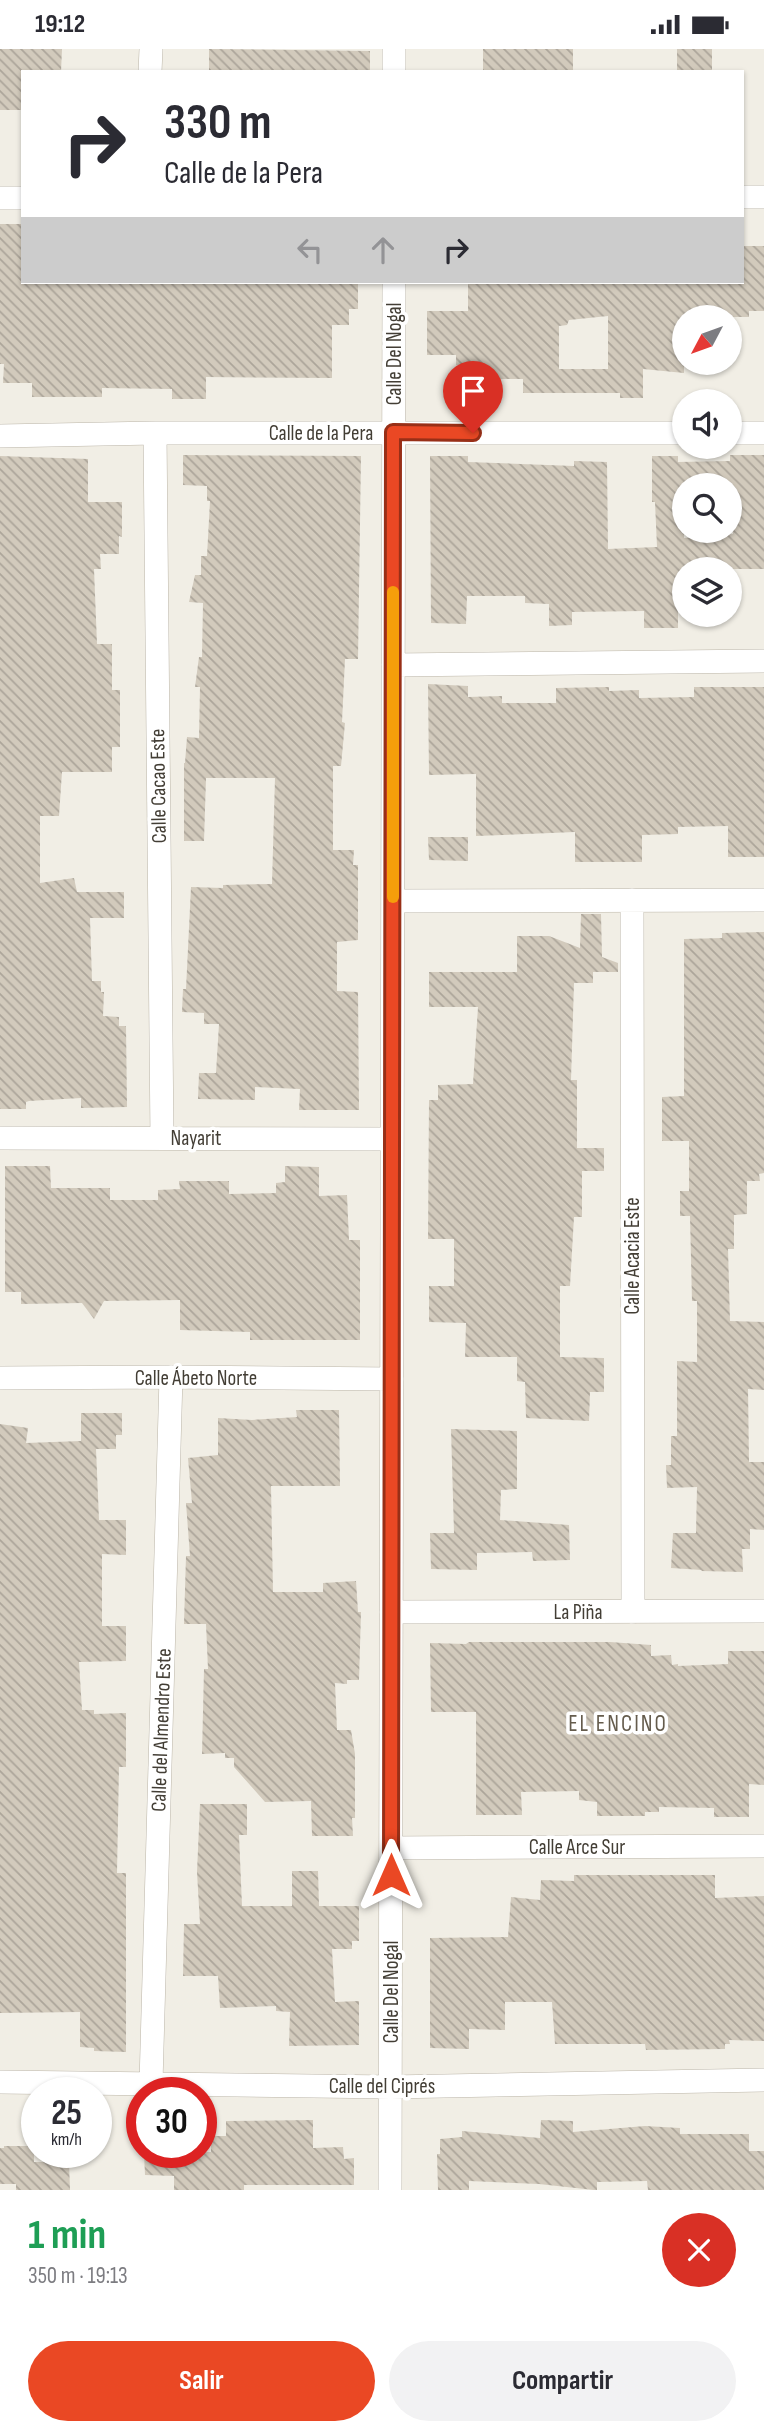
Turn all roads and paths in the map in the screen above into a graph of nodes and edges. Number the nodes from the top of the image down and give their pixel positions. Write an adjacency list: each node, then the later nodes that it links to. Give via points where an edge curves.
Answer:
1 (151, 49): 3 (street)
2 (394, 49): 4 (street)
3 (150, 70)
4 (394, 70)
5 (744, 197): 6 (street)
6 (764, 197)
7 (0, 198): 8 (street)
8 (21, 198)
9 (394, 284): 10 (street, Calle Del Nogal)
10 (393, 432): 11 (street, Calle de la Pera); 12 (street, Calle de la Pera); 17 (street, Calle Del Nogal)
11 (155, 433): 15 (street, Calle de la Pera); 22 (street, Calle Cacao Este)
12 (672, 433)
13 (742, 433): 14 (street)
14 (764, 433)
15 (0, 436)
16 (764, 661): 17 (street)
17 (393, 665): 20 (street, Calle Del Nogal)
18 (632, 900): 19 (street); 20 (street); 29 (street, Calle Acacia Este)
19 (764, 900)
20 (393, 901): 23 (street, Calle Del Nogal)
21 (0, 1138): 22 (street, Nayarit)
22 (162, 1138): 23 (street, Nayarit)
23 (392, 1139): 26 (street, Calle Del Nogal)
24 (171, 1377): 25 (street, Calle Ábeto Norte); 26 (street, Calle Ábeto Norte); 32 (street, Calle del Almendro Este)
25 (0, 1378)
26 (392, 1380): 28 (street, Calle Del Nogal)
27 (764, 1611): 29 (street, La Piña)
28 (391, 1612): 29 (street, La Piña); 31 (street, Calle Del Nogal)
29 (633, 1612)
30 (764, 1846): 31 (street, Calle Arce Sur)
31 (391, 1848): 37 (street, Calle Del Nogal)
32 (151, 2077)
33 (764, 2080): 37 (street, Calle del Ciprés)
34 (0, 2083): 35 (street, Calle del Ciprés)
35 (126, 2083)
36 (217, 2084): 37 (street, Calle del Ciprés)
37 (391, 2087): 38 (street, Calle Del Nogal)
38 (390, 2190)

